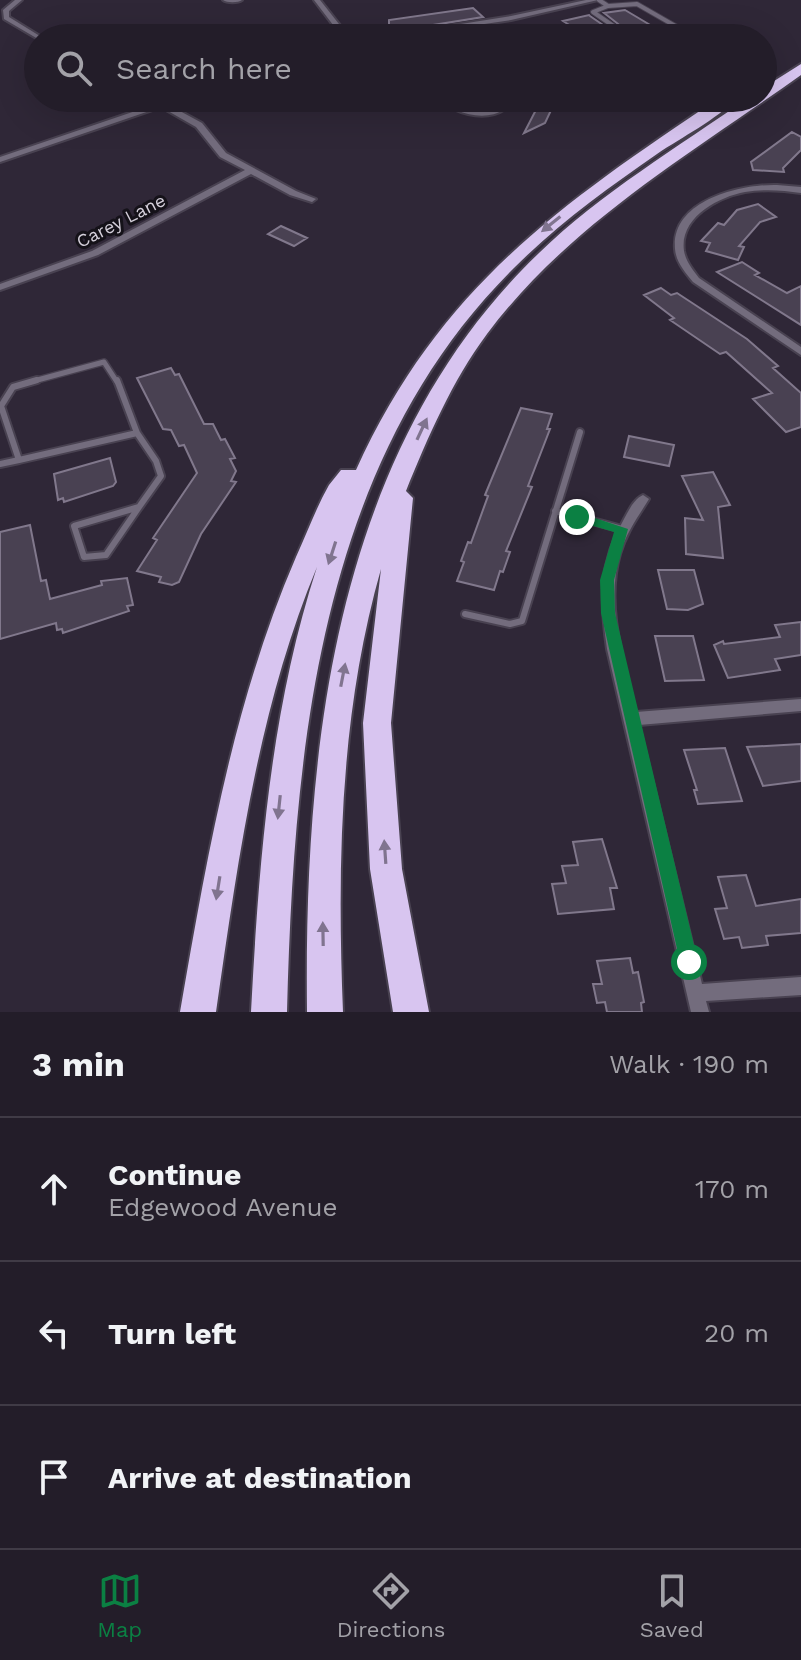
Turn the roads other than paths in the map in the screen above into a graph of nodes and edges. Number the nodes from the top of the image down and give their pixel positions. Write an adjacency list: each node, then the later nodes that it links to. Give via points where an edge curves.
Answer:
1 (19, 0): 12 (street, via 6,10 6,18)
2 (226, 0): 3 (street)
3 (239, 0)
4 (317, 0): 8 (street)
5 (597, 0): 6 (street); 7 (lane)
6 (570, 2): 9 (street)
7 (608, 6): 10 (lane, via 593,12); 11 (lane, via 637,4)
8 (336, 24)
9 (451, 24)
10 (611, 24)
11 (672, 24)
12 (24, 29)
13 (801, 68): 14 (highway)
14 (777, 85)
15 (139, 112): 19 (street)
16 (176, 112): 20 (street, via 199,125 223,155)
17 (709, 112): 25 (highway, one-way to 25, via 572,208 508,263 445,334)
18 (738, 112): 29 (highway, one-way to 18, via 464,354 544,259 586,220)
19 (0, 160)
20 (250, 171): 22 (street); 23 (street, Carey Lane, via 95,253)
21 (801, 190): 24 (street, via 764,187 710,202 688,222 677,249 688,272 704,287)
22 (312, 199)
23 (0, 287)
24 (801, 352)
25 (387, 426): 40 (highway, one-way to 40, via 337,491 291,599 230,812); 41 (highway, one-way to 41, via 334,547 293,708 275,845)
26 (580, 432): 33 (lane)
27 (137, 433): 28 (lane); 28 (lane, via 104,362 13,387 1,406); 32 (lane, via 161,476)
28 (19, 460): 30 (lane)
29 (406, 462): 42 (highway, one-way to 29, via 326,803 342,676 366,569); 43 (highway, one-way to 29, via 386,869 377,723)
30 (0, 464)
31 (643, 499): 34 (street)
32 (140, 507): 32 (lane, via 106,555 84,557 74,526)
33 (555, 511): 34 (lane); 35 (lane, via 522,621 510,624)
34 (622, 529): 37 (street, via 606,596)
35 (465, 614)
36 (801, 705): 37 (street)
37 (631, 719): 39 (street)
38 (801, 986): 39 (street)
39 (696, 993): 44 (street)
40 (198, 1011)
41 (269, 1012)
42 (325, 1012)
43 (411, 1012)
44 (700, 1012)

